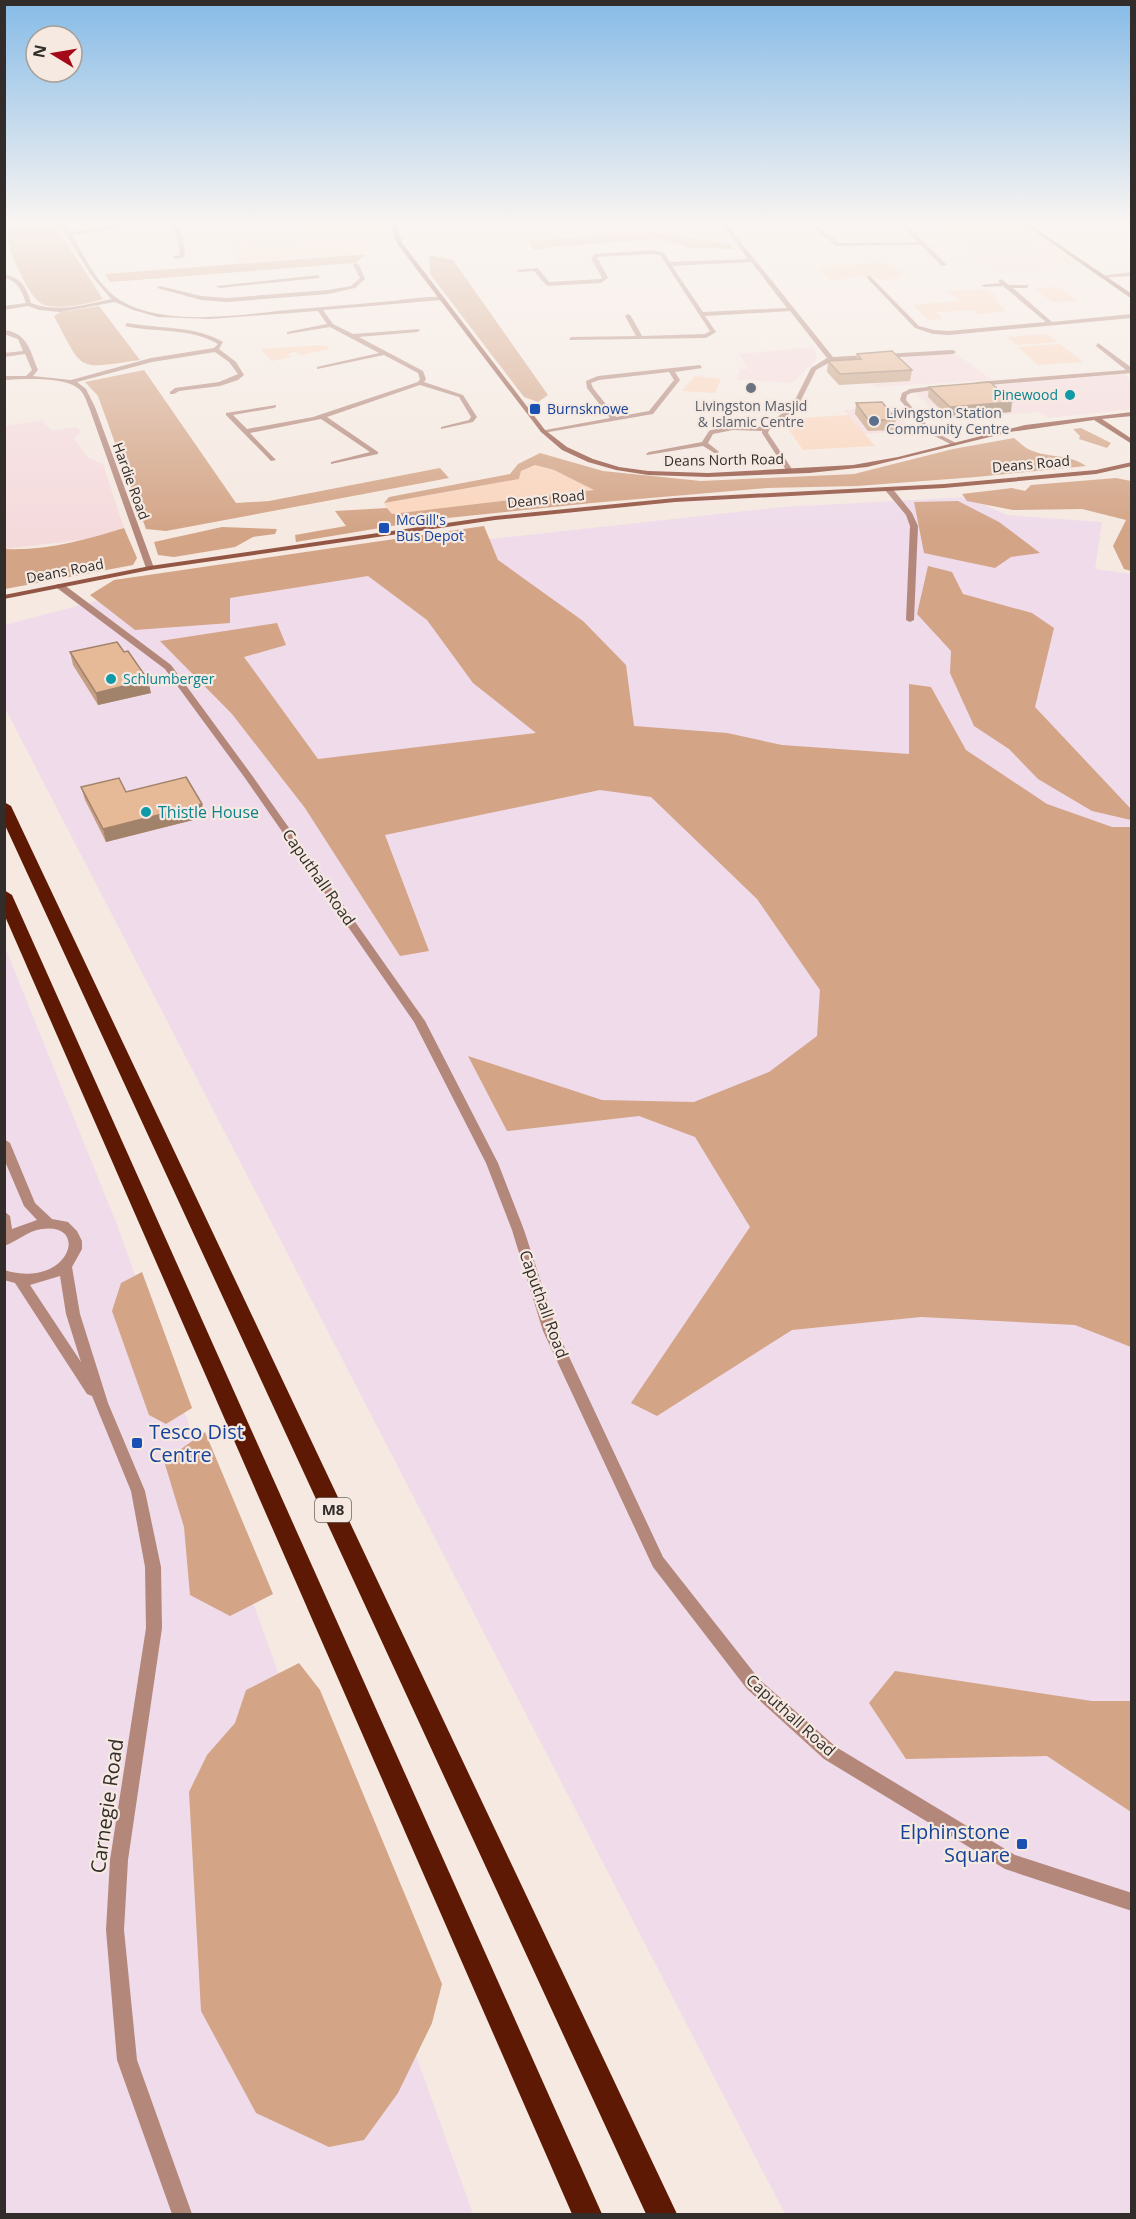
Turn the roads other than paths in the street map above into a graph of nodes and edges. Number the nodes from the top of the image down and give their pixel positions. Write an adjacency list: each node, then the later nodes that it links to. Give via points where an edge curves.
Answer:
1 (129, 326): 10 (street)
2 (328, 326): 15 (street)
3 (332, 326): 16 (street)
4 (462, 326): 43 (street, Deans North Road)
5 (633, 326): 17 (street)
6 (709, 326): 17 (street, via 711,334)
7 (805, 326): 24 (street)
8 (916, 326): 9 (street, via 949,333)
9 (1024, 326)
10 (140, 328): 13 (street); 19 (street, via 205,334 221,343)
11 (418, 330): 16 (street)
12 (4, 332): 20 (street, via 17,334)
13 (133, 332)
14 (568, 332): 17 (street, via 572,342)
15 (290, 333)
16 (350, 336): 22 (street)
17 (640, 338)
18 (1098, 345): 28 (street)
19 (216, 350): 31 (street, via 151,360); 33 (street, via 236,365 239,378 174,391)
20 (27, 352): 23 (street); 30 (street, via 35,370)
21 (953, 352): 24 (street)
22 (382, 354): 26 (street); 32 (street, via 421,372)
23 (4, 355)
24 (831, 359): 42 (street, via 813,369 795,407)
25 (700, 367): 27 (street)
26 (319, 368)
27 (671, 370): 40 (street, via 677,380 654,411); 40 (street, via 588,382)
28 (1131, 371): 34 (street)
29 (4, 378): 30 (street)
30 (27, 378): 31 (street)
31 (72, 382): 55 (street, Hardie Road, via 79,385 90,402)
32 (420, 383): 38 (street); 41 (street, via 461,396 474,417)
33 (168, 385)
34 (968, 385)
35 (957, 386): 47 (street, via 910,391 903,400 929,431)
36 (274, 406): 44 (street, via 228,414)
37 (1131, 414): 39 (street, Deans North Road)
38 (321, 416): 44 (street); 51 (street, via 376,453)
39 (1096, 418): 45 (street); 47 (street, Deans North Road, via 1008,430)
40 (615, 420): 43 (street)
41 (443, 428)
42 (766, 429): 46 (street, via 711,432); 53 (street, via 766,438)
43 (543, 431): 53 (street, Deans North Road, via 565,450 627,470 674,475)
44 (244, 432): 50 (street)
45 (1131, 442)
46 (704, 444): 48 (street); 49 (street)
47 (954, 444): 53 (street, Deans North Road, via 882,462)
48 (716, 453)
49 (649, 454)
50 (273, 460)
51 (333, 463)
52 (1129, 467): 54 (street, Deans Road)
53 (790, 472)
54 (889, 490): 55 (street, Deans Road, via 586,508 411,529); 58 (street, via 914,526)
55 (150, 568): 56 (street, Deans Road)
56 (60, 586): 57 (street, Deans Road); 69 (street, Caputhall Road, via 168,667 419,1021 492,1163 550,1331 658,1562 753,1684 830,1753 1011,1863)
57 (4, 597)
58 (910, 620)
59 (4, 806): 72 (highway, M8)
60 (4, 895): 71 (highway)
61 (4, 1143): 63 (street, Carnegie Road, via 30,1206)
62 (4, 1216): 64 (street)
63 (50, 1224): 64 (street, via 22,1228); 65 (street, Carnegie Road, via 69,1232 74,1239 75,1248)
64 (5, 1240)
65 (65, 1266): 67 (street, via 44,1278); 68 (street, Carnegie Road, via 73,1314)
66 (4, 1275): 67 (street)
67 (20, 1280): 68 (street, Carnegie Road)
68 (101, 1403): 70 (street, Carnegie Road, via 138,1491 153,1567 154,1628 119,1860 114,1930 127,2060)
69 (1131, 1902)
70 (182, 2214)
71 (587, 2214)
72 (662, 2214)

